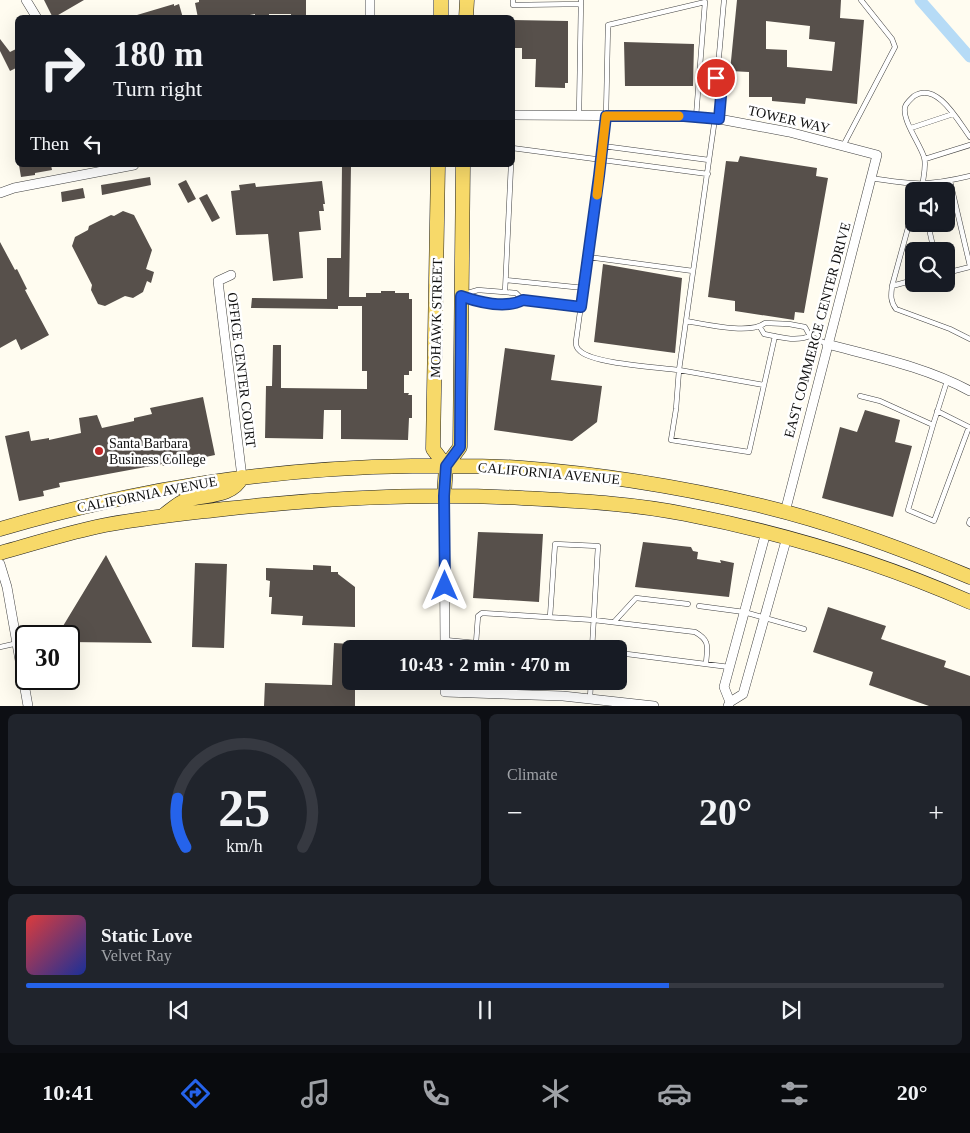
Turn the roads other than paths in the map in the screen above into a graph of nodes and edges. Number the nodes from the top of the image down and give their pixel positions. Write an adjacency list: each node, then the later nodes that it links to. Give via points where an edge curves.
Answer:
1 (26, 0): 9 (street)
2 (370, 0): 10 (street)
3 (441, 0): 11 (main road)
4 (467, 0): 12 (main road)
5 (513, 0): 8 (lane, via 513,5)
6 (724, 0): 18 (lane, via 716,78 721,96)
7 (861, 0): 23 (lane, via 895,47)
8 (581, 2): 15 (lane)
9 (35, 15)
10 (370, 15)
11 (441, 15)
12 (466, 15)
13 (953, 114): 19 (lane); 19 (lane, via 940,98 930,92 919,93 904,108); 20 (lane)
14 (515, 115): 15 (street, TOWER WAY)
15 (579, 116): 16 (street, TOWER WAY)
16 (606, 116): 17 (street, TOWER WAY); 17 (lane, via 608,25 705,2); 22 (lane)
17 (696, 117): 18 (street, TOWER WAY)
18 (717, 119): 23 (street, TOWER WAY, via 763,126); 28 (lane)
19 (911, 128): 26 (lane)
20 (970, 136)
21 (970, 145): 26 (lane)
22 (603, 146): 27 (lane); 28 (lane)
23 (843, 146): 25 (street, TOWER WAY)
24 (515, 148): 27 (lane)
25 (877, 155): 35 (street, EAST COMMERCE CENTER DRIVE)
26 (925, 159): 37 (lane)
27 (601, 160): 33 (lane); 42 (lane)
28 (709, 160): 33 (lane)
29 (124, 167): 40 (street)
30 (438, 167): 68 (main road, MOHAWK STREET, via 433,449)
31 (461, 167): 52 (main road, MOHAWK STREET)
32 (511, 167): 47 (lane)
33 (708, 174): 45 (lane)
34 (970, 176): 36 (lane)
35 (871, 178): 39 (lane); 60 (street, EAST COMMERCE CENTER DRIVE)
36 (950, 181): 38 (lane); 43 (lane)
37 (922, 182)
38 (943, 182)
39 (905, 184)
40 (0, 193)
41 (907, 232): 49 (lane)
42 (588, 257): 45 (lane); 50 (lane)
43 (970, 266): 44 (lane)
44 (955, 270)
45 (694, 272): 55 (lane)
46 (232, 274): 69 (street, OFFICE CENTER COURT, via 218,281)
47 (506, 280): 50 (lane); 51 (lane)
48 (905, 282): 49 (lane)
49 (892, 286): 59 (lane, via 890,297 896,309)
50 (584, 288): 54 (lane)
51 (506, 292): 52 (lane, via 478,290); 53 (lane, via 516,293)
52 (461, 296): 53 (lane, via 479,302 515,304); 68 (main road, MOHAWK STREET, via 460,447)
53 (523, 300): 54 (lane)
54 (581, 307): 61 (lane, via 576,344 584,354 604,360)
55 (686, 321): 56 (lane, via 733,328); 61 (lane)
56 (760, 327): 57 (lane, via 764,334); 58 (lane, via 765,323 789,324 804,327)
57 (775, 336): 58 (lane, via 801,340); 63 (lane)
58 (810, 336): 60 (lane)
59 (970, 339)
60 (827, 344): 62 (street); 71 (street, EAST COMMERCE CENTER DRIVE)
61 (679, 370): 63 (lane); 63 (lane, via 671,440 750,452)
62 (947, 380): 64 (street); 66 (lane)
63 (764, 385)
64 (970, 391)
65 (860, 396): 67 (lane)
66 (937, 411): 67 (lane); 67 (lane, via 969,427 934,520 908,510)
67 (933, 424)
68 (446, 466): 69 (main road, CALIFORNIA AVENUE, via 351,468); 70 (main road); 71 (main road, CALIFORNIA AVENUE, via 519,468 622,478)
69 (242, 477): 72 (main road, via 228,491 185,500); 73 (main road, CALIFORNIA AVENUE, via 120,497)
70 (444, 496): 72 (main road, CALIFORNIA AVENUE, via 296,501); 74 (main road, CALIFORNIA AVENUE, via 623,504); 89 (street)
71 (785, 512): 78 (main road, CALIFORNIA AVENUE, via 890,545)
72 (163, 516): 76 (main road, CALIFORNIA AVENUE, via 95,527)
73 (0, 529)
74 (766, 532): 75 (main road, CALIFORNIA AVENUE); 82 (street)
75 (787, 538): 79 (main road, CALIFORNIA AVENUE, via 878,566); 84 (street)
76 (0, 553)
77 (0, 564): 87 (street)
78 (970, 577)
79 (970, 602)
80 (688, 604): 86 (lane, via 636,598)
81 (700, 606): 82 (lane)
82 (744, 612): 84 (lane); 96 (street)
83 (550, 618): 85 (lane); 85 (lane, via 555,544 598,546); 90 (lane, via 482,613 478,616)
84 (764, 618): 88 (lane); 102 (street, via 743,694)
85 (594, 620): 86 (lane); 91 (lane)
86 (614, 622): 95 (lane, via 695,632 708,645)
87 (15, 628)
88 (804, 629)
89 (445, 640)
90 (476, 640)
91 (593, 640)
92 (15, 644): 93 (lane)
93 (0, 647)
94 (627, 655): 95 (lane)
95 (706, 664): 96 (lane)
96 (729, 667): 102 (street, via 724,687)
97 (25, 690): 103 (street)
98 (445, 690): 100 (street)
99 (590, 690): 100 (lane)
100 (590, 698): 101 (street)
101 (615, 703): 104 (street)
102 (731, 704)
103 (28, 706)
104 (654, 706)

